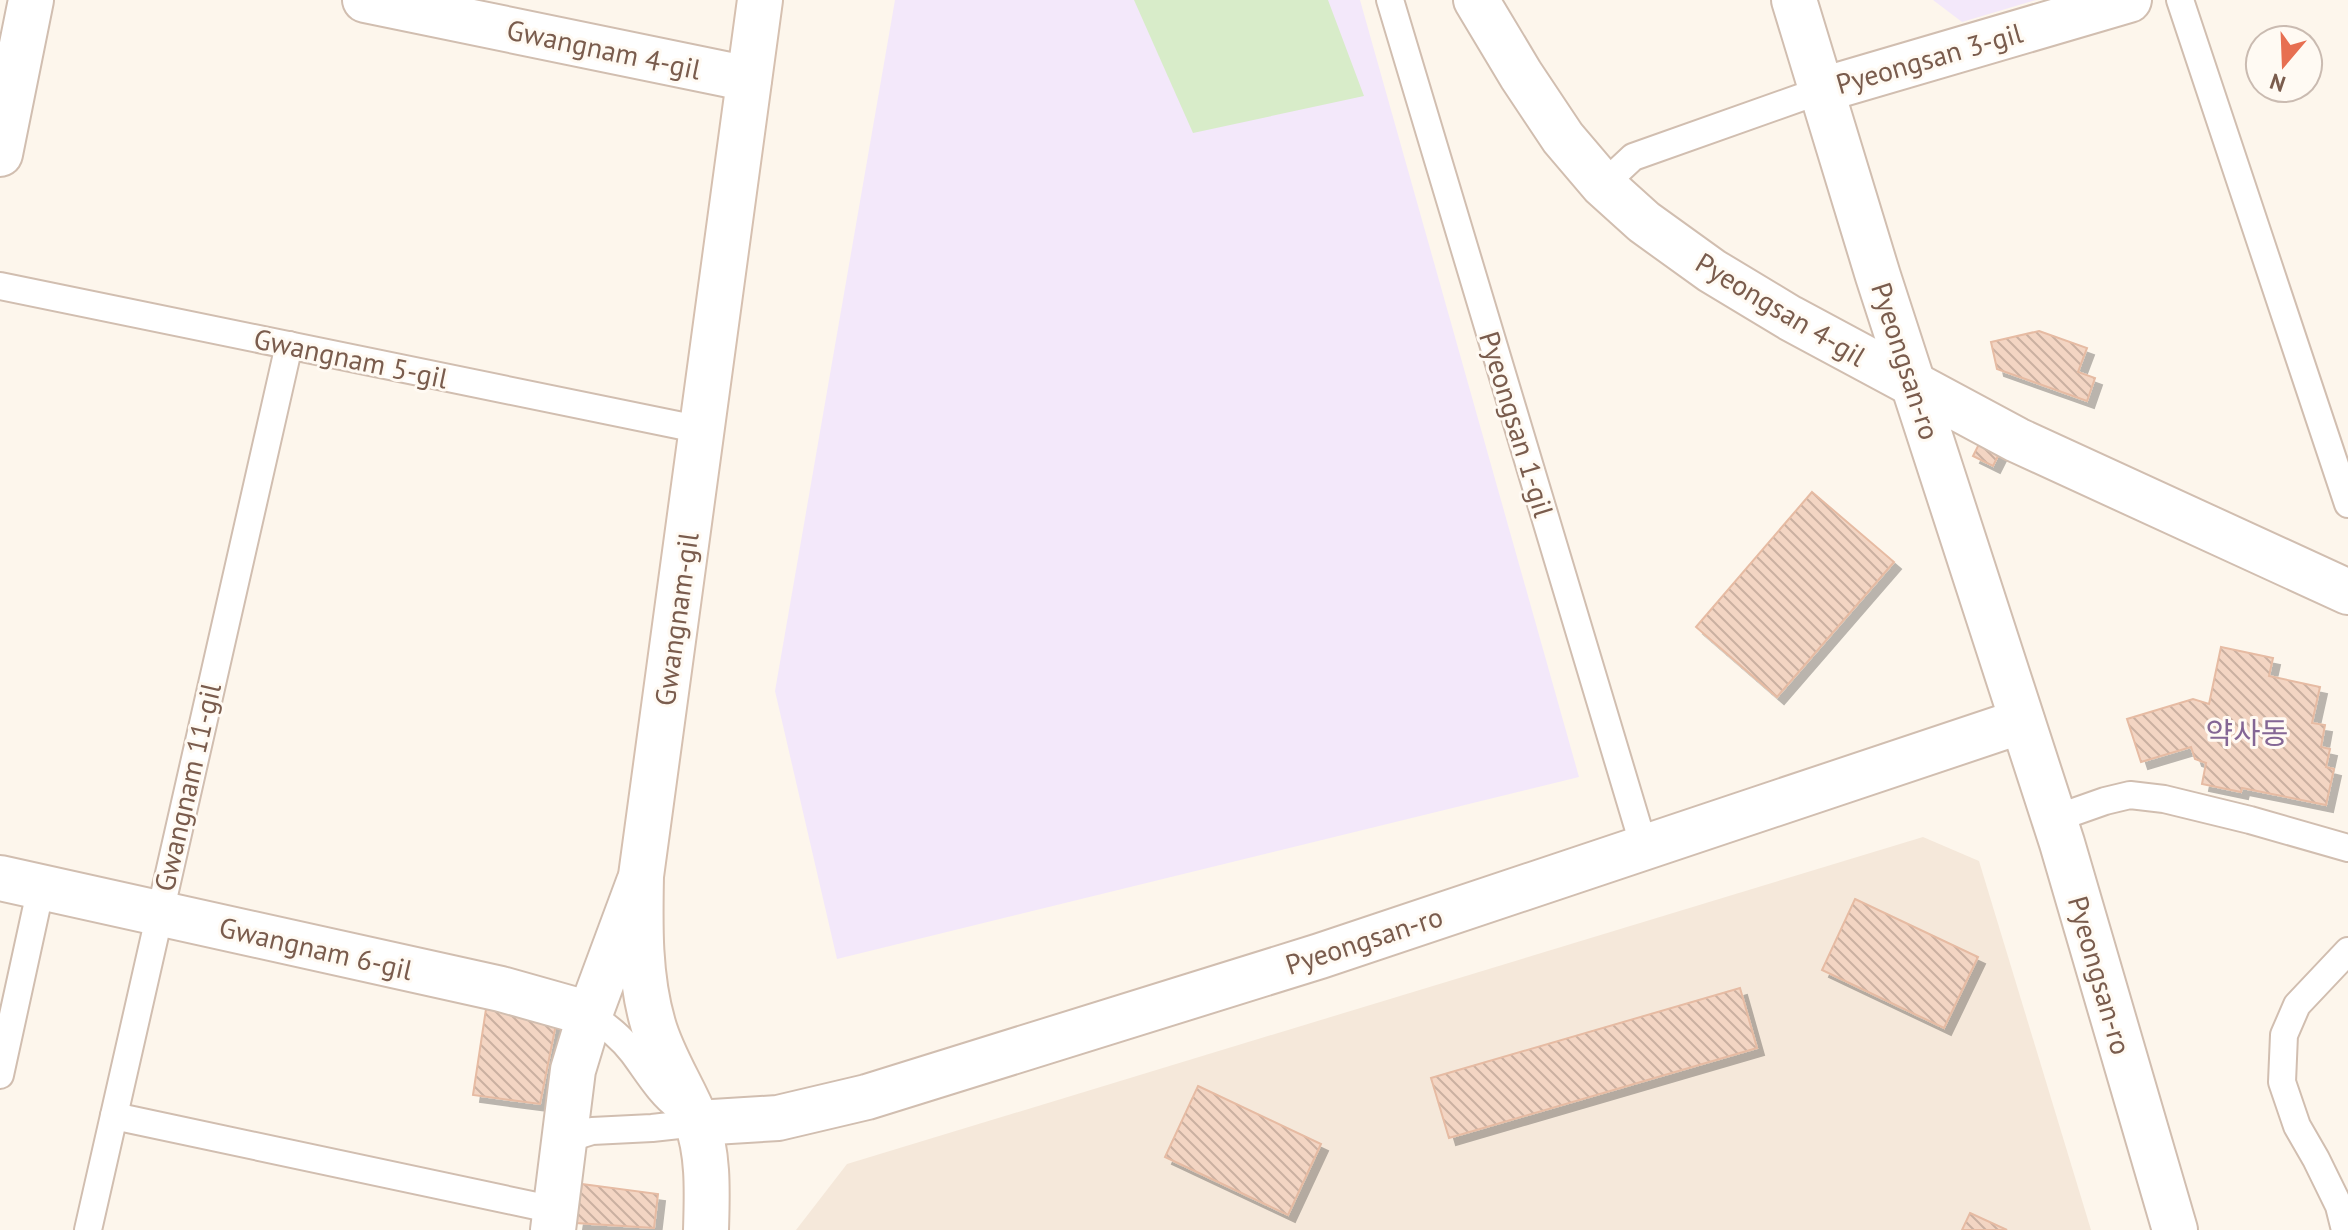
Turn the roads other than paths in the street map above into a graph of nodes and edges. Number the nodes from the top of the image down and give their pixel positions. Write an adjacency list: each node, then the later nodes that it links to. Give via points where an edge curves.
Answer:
1 (31, 0): 11 (street)
2 (365, 0): 9 (street, Gwangnam 4-gil)
3 (760, 0): 9 (street, Gwangnam-gil)
4 (1390, 0): 21 (lane, Pyeongsan 1-gil)
5 (1476, 0): 12 (street, Pyeongsan 4-gil, via 1563,138)
6 (1794, 0): 10 (street, Pyeongsan-ro)
7 (2129, 0): 10 (street, Pyeongsan 3-gil)
8 (2180, 0): 17 (lane)
9 (749, 79): 16 (street, Gwangnam-gil)
10 (1822, 90): 12 (lane, via 1633,157); 15 (street, Pyeongsan-ro)
11 (0, 154)
12 (1603, 185): 15 (street, Pyeongsan 4-gil, via 1712,271)
13 (0, 286): 14 (lane, Gwangnam 5-gil)
14 (289, 345): 16 (lane, Gwangnam 5-gil); 25 (lane, Gwangnam 11-gil)
15 (1914, 386): 18 (street, Pyeongsan 4-gil, via 2017,440); 19 (street, Pyeongsan-ro)
16 (702, 430): 23 (street, Gwangnam-gil)
17 (2348, 504)
18 (2348, 592)
19 (2022, 721): 20 (street, Pyeongsan-ro); 21 (street, Pyeongsan-ro)
20 (2054, 819): 22 (lane, via 2130,795 2164,799); 35 (street, Pyeongsan-ro)
21 (1644, 847): 30 (street, Pyeongsan-ro, via 1320,956 867,1097 778,1118)
22 (2348, 848)
23 (641, 876): 27 (street); 30 (street, Gwangnam-gil, via 644,977 653,1025)
24 (20, 882): 25 (street, Gwangnam 6-gil); 28 (lane, Gwangnam 6-gil)
25 (159, 913): 27 (street, Gwangnam 6-gil, via 501,989); 29 (lane, Gwangnam 11-gil)
26 (2348, 951): 36 (lane, via 2297,1005 2284,1035 2282,1082)
27 (590, 1014): 30 (lane, via 616,1033 666,1098); 31 (street, via 573,1070)
28 (0, 1075)
29 (114, 1116): 32 (lane); 33 (lane, Gwangnam 11-gil)
30 (697, 1123): 31 (lane, via 592,1131); 34 (street, Gwangnam-gil, via 707,1180)
31 (563, 1140): 32 (street)
32 (554, 1220)
33 (88, 1230)
34 (706, 1230)
35 (2175, 1230)
36 (2345, 1230)

